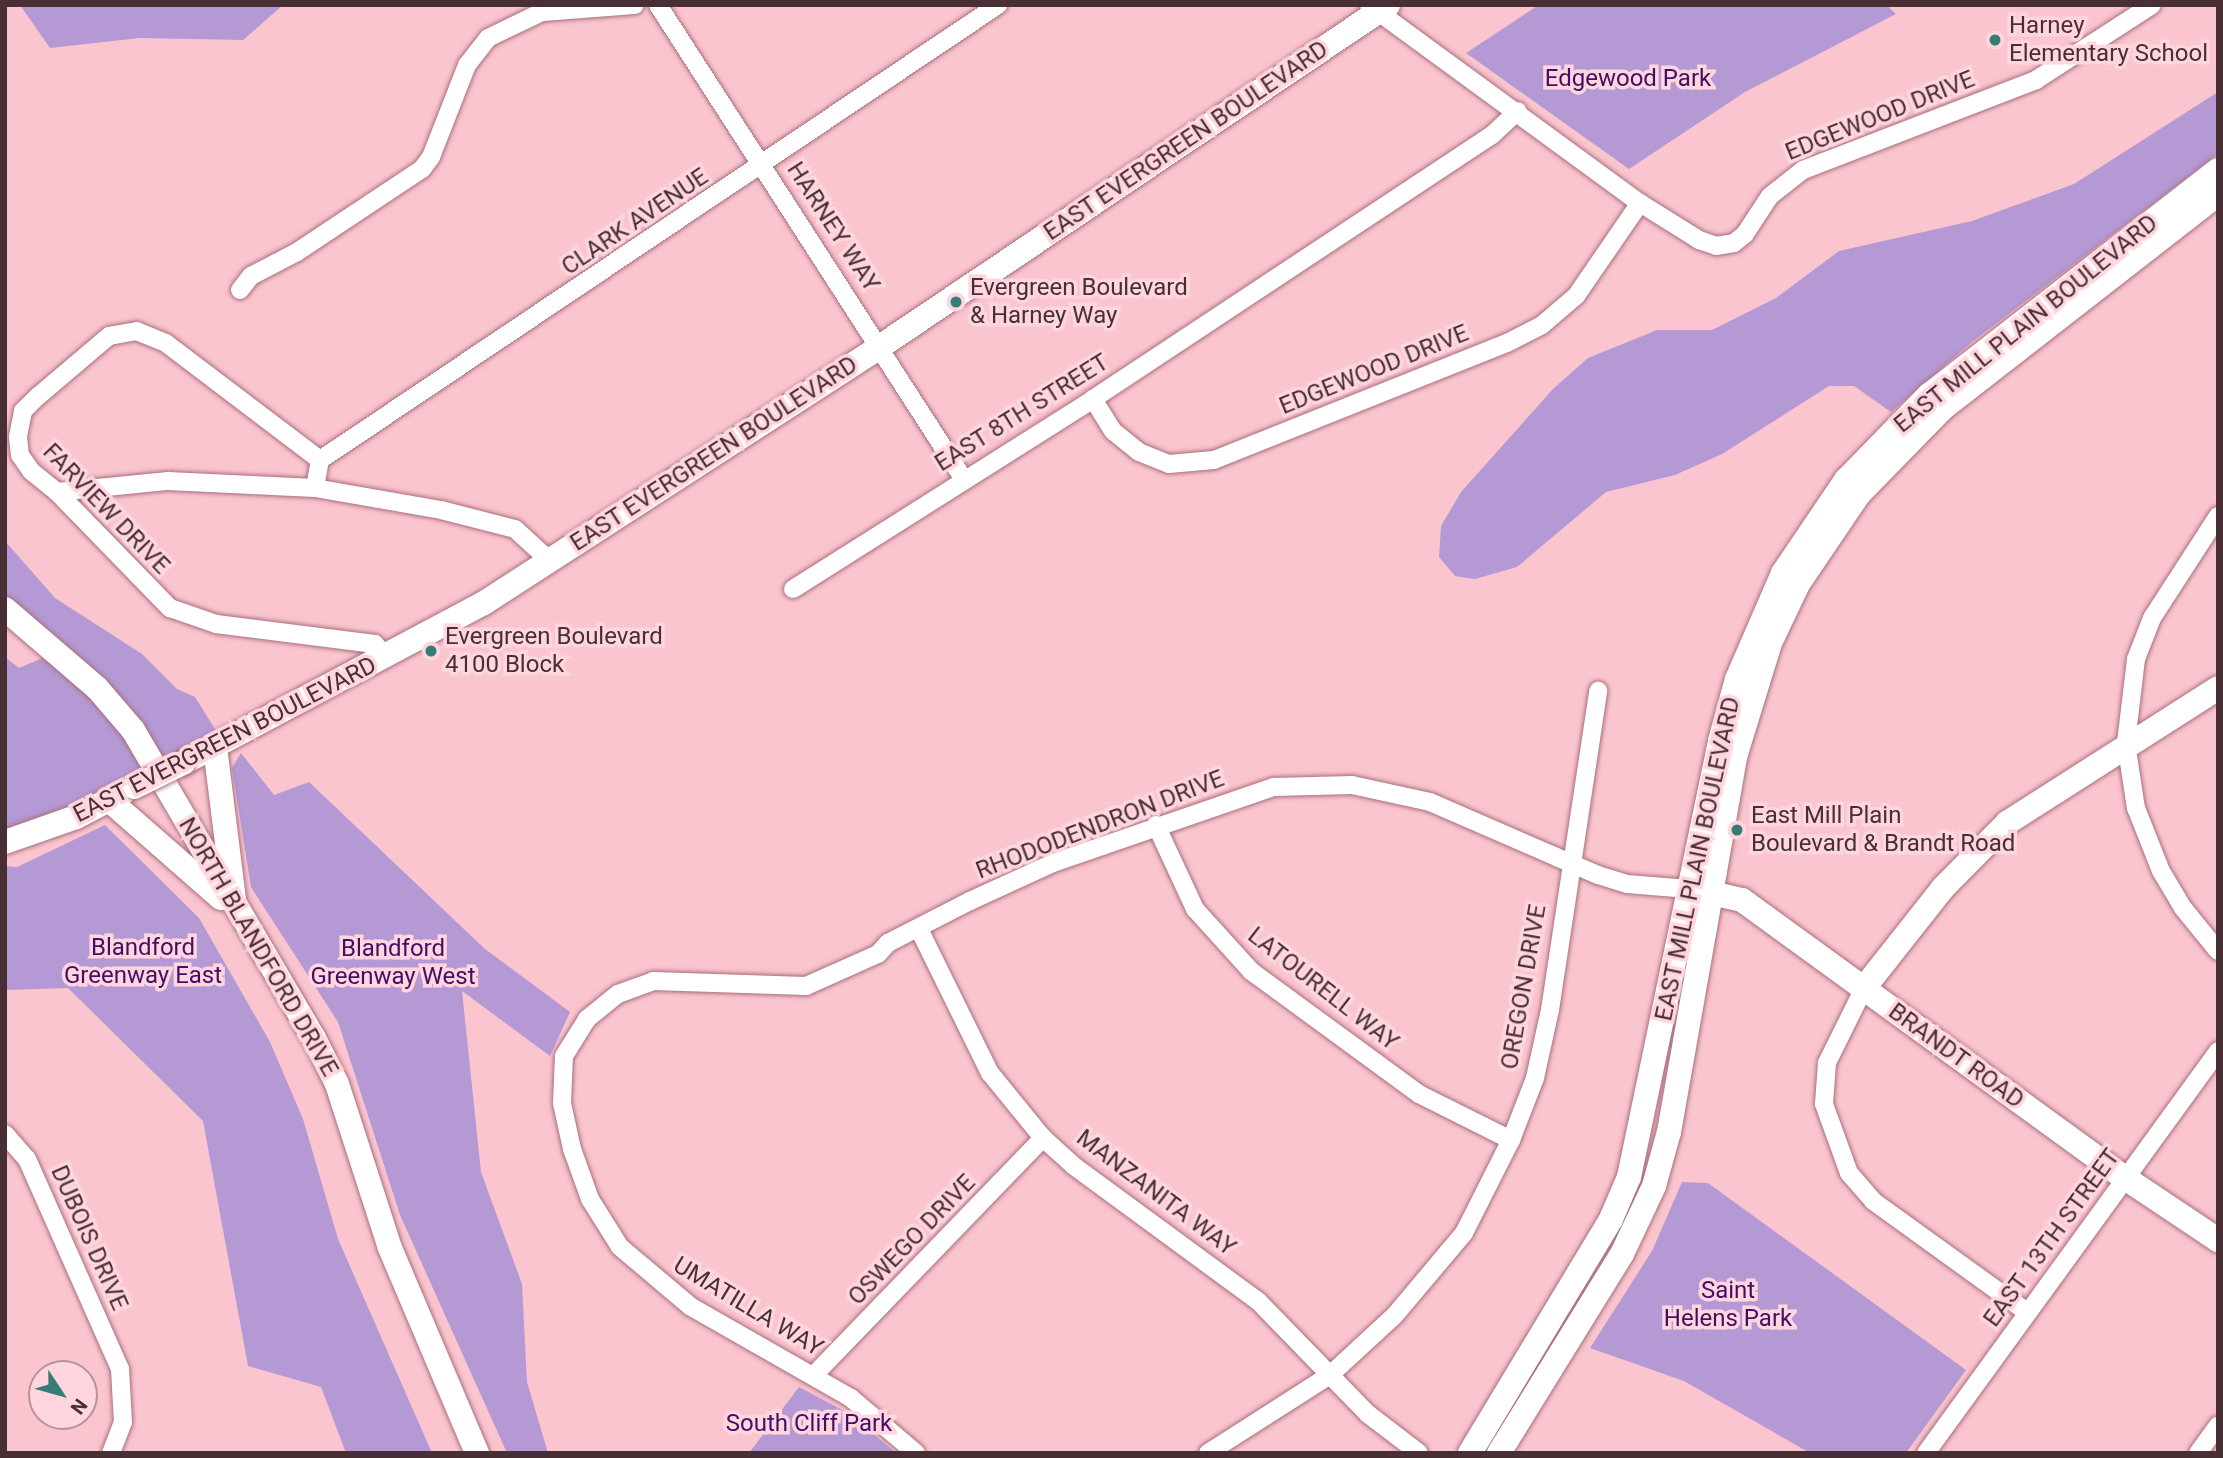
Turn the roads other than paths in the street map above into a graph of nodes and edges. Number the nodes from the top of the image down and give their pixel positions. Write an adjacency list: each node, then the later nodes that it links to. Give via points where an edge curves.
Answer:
1 (635, 5): 11 (street, via 542,12 488,38 467,65 422,169 297,252 251,276)
2 (658, 5): 7 (street, HARNEY WAY)
3 (998, 5): 7 (street, CLARK AVENUE)
4 (2152, 5): 10 (street, EDGEWOOD DRIVE, via 2036,80 1803,170 1770,196 1745,234 1716,246)
5 (1378, 7): 6 (street); 12 (street, EAST EVERGREEN BOULEVARD)
6 (1518, 111): 10 (street); 13 (street, EAST 8TH STREET, via 1492,135)
7 (764, 166): 12 (street, HARNEY WAY); 14 (street, CLARK AVENUE)
8 (2218, 170): 31 (street, EAST MILL PLAIN BOULEVARD, via 1929,395 1872,450 1816,521 1783,573 1737,679)
9 (2218, 194): 32 (street, EAST MILL PLAIN BOULEVARD, via 1942,409 1885,464 1828,535 1770,643 1751,696 1735,757)
10 (1640, 203): 13 (street, EDGEWOOD DRIVE, via 1576,296 1542,325 1214,460 1169,464 1139,452 1113,431)
11 (240, 290)
12 (881, 346): 15 (street, HARNEY WAY); 19 (street, EAST EVERGREEN BOULEVARD)
13 (1093, 399): 15 (street, EAST 8TH STREET)
14 (320, 460): 16 (street); 17 (street, FARVIEW DRIVE, via 166,344 153,336 121,332 108,336 23,411 20,455 31,471)
15 (962, 478): 20 (street, EAST 8TH STREET)
16 (315, 488): 17 (street, via 168,481); 19 (street, via 441,510 515,530 532,540)
17 (57, 492): 22 (street, FARVIEW DRIVE, via 170,608 216,624 374,644)
18 (2218, 516): 25 (street, via 2152,618 2136,660)
19 (550, 561): 22 (street, EAST EVERGREEN BOULEVARD)
20 (793, 589)
21 (5, 609): 33 (street, NORTH BLANDFORD DRIVE, via 97,688 133,730)
22 (386, 658): 26 (street, EAST EVERGREEN BOULEVARD)
23 (2218, 688): 25 (street)
24 (1598, 691): 30 (street, OREGON DRIVE)
25 (2126, 743): 35 (street, via 2136,808 2161,871 2183,908); 36 (street, via 2038,800 1979,849)
26 (215, 747): 27 (street, EAST EVERGREEN BOULEVARD, bridge); 33 (street)
27 (109, 800): 29 (street, EAST EVERGREEN BOULEVARD); 33 (street)
28 (1156, 825): 30 (street, RHODODENDRON DRIVE, via 1274,787 1352,785 1430,802); 34 (street, RHODODENDRON DRIVE, via 1053,863); 41 (street, LATOURELL WAY, via 1195,909 1251,971 1419,1094)
29 (5, 842)
30 (1569, 863): 31 (street, RHODODENDRON DRIVE, via 1627,884); 41 (street, OREGON DRIVE, via 1550,1010 1535,1078)
31 (1689, 889): 32 (street, BRANDT ROAD); 53 (street, EAST MILL PLAIN BOULEVARD, via 1629,1178 1611,1219)
32 (1714, 893): 36 (street, BRANDT ROAD, via 1742,900); 54 (street, EAST MILL PLAIN BOULEVARD, via 1669,1132 1654,1186 1622,1254)
33 (235, 910): 49 (street, NORTH BLANDFORD DRIVE, via 337,1084 390,1248)
34 (919, 929): 38 (street, RHODODENDRON DRIVE, via 807,986 653,981 618,994 587,1019); 40 (street, MANZANITA WAY, via 990,1073)
35 (2218, 951)
36 (1864, 988): 42 (street, BRANDT ROAD); 44 (street, via 1827,1063 1824,1104 1849,1173 1873,1201)
37 (2218, 1051): 42 (street, EAST 13TH STREET)
38 (564, 1056): 45 (street, UMATILLA WAY, via 562,1103 572,1149 590,1199 620,1247 690,1307)
39 (5, 1134): 48 (street, DUBOIS DRIVE, via 27,1159 120,1368 123,1422)
40 (1043, 1138): 45 (street, OSWEGO DRIVE); 46 (street, MANZANITA WAY, via 1074,1166 1258,1301)
41 (1511, 1140): 46 (street, OREGON DRIVE, via 1464,1233 1395,1315)
42 (2126, 1179): 43 (street, BRANDT ROAD); 44 (street, EAST 13TH STREET)
43 (2218, 1240)
44 (2027, 1312): 55 (street, EAST 13TH STREET)
45 (814, 1375): 50 (street, UMATILLA WAY, via 882,1421)
46 (1330, 1375): 51 (street, OREGON DRIVE); 52 (street, MANZANITA WAY, via 1368,1414)
47 (2218, 1425): 56 (street)
48 (111, 1453)
49 (477, 1453)
50 (916, 1453)
51 (1208, 1453)
52 (1419, 1453)
53 (1469, 1453)
54 (1499, 1453)
55 (1926, 1453)
56 (2198, 1453)

